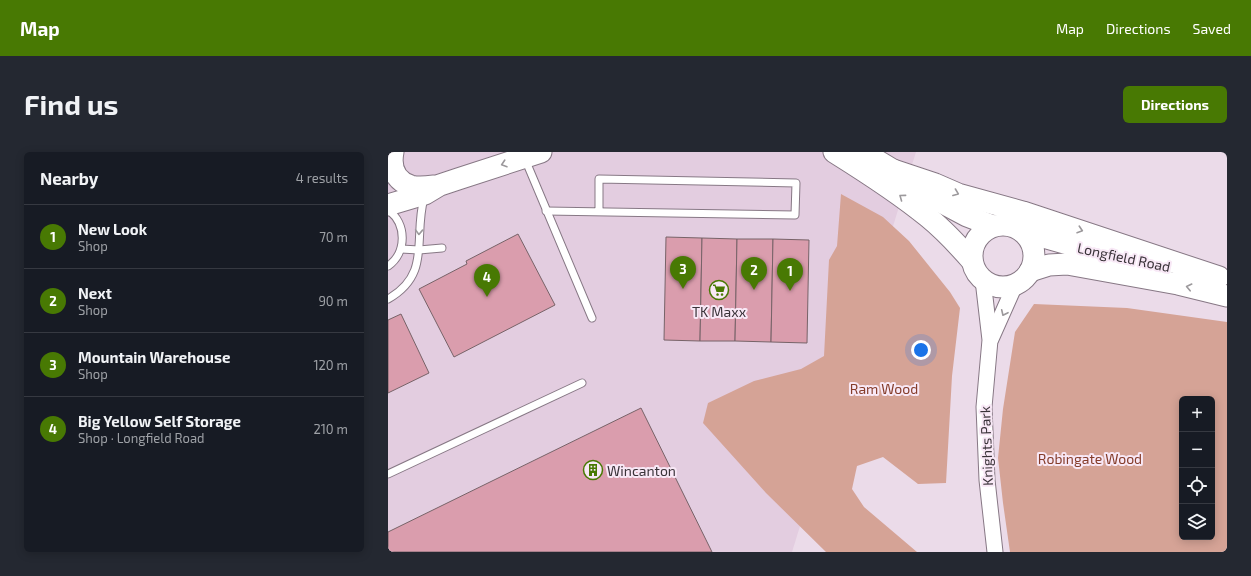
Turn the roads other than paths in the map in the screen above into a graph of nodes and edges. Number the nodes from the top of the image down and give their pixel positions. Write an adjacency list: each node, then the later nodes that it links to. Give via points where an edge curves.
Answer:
1 (834, 152): 16 (street, one-way to 1, via 929,217)
2 (863, 152): 5 (street)
3 (532, 155): 6 (street, one-way to 6); 9 (lane)
4 (391, 163): 6 (street, via 399,179 410,186)
5 (893, 170): 11 (street, via 936,199 967,216); 18 (street, one-way to 18, via 958,194 1023,212)
6 (432, 190): 7 (street); 15 (lane, one-way to 15, via 420,216)
7 (388, 205)
8 (388, 210): 13 (lane, via 398,221 401,229)
9 (546, 211): 10 (lane); 23 (lane)
10 (599, 211): 10 (lane, via 796,216 796,183 599,179)
11 (993, 226): 12 (street, via 1003,225); 16 (street, via 976,240)
12 (1022, 231): 18 (street, Longfield Road, via 1089,250); 19 (street, via 1033,250 1033,262)
13 (401, 248): 15 (lane); 17 (lane, via 398,258)
14 (442, 248): 15 (lane)
15 (419, 250): 22 (lane, via 416,270 410,280)
16 (972, 261): 20 (street)
17 (388, 266)
18 (1223, 277)
19 (1023, 278): 20 (street, via 1007,287 990,285); 21 (street, Longfield Road, one-way to 19, via 1178,284 1067,264 1049,265); 24 (street, Knights Park, one-way to 24)
20 (983, 280): 24 (street, Knights Park)
21 (1227, 296)
22 (388, 299)
23 (592, 318)
24 (990, 340): 27 (street, Knights Park, via 984,407 987,480)
25 (582, 383): 26 (lane)
26 (388, 474)
27 (994, 552)

